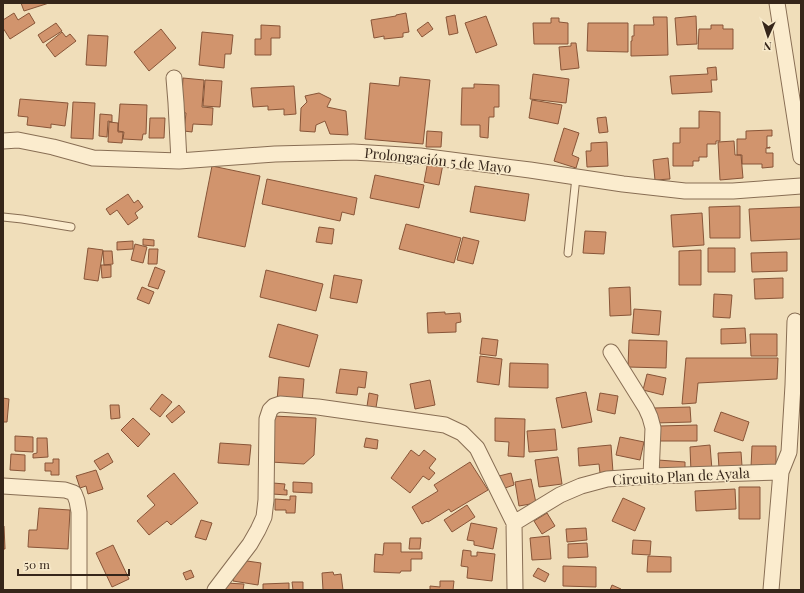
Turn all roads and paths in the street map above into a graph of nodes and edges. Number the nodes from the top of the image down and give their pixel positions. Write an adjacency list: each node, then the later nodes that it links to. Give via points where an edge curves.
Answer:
1 (776, 3): 4 (street)
2 (174, 78): 5 (street)
3 (3, 141): 5 (street, Prolongación 5 de Mayo, via 18,140 93,158)
4 (801, 157)
5 (179, 161): 6 (street, Prolongación 5 de Mayo, via 275,154 353,152 420,156)
6 (576, 177): 7 (street, Prolongación 5 de Mayo, via 685,192); 10 (lane)
7 (801, 186)
8 (3, 217): 9 (lane)
9 (71, 227)
10 (568, 253)
11 (795, 321): 13 (street)
12 (611, 352): 15 (street, via 650,417 653,428)
13 (795, 451): 14 (street)
14 (782, 472): 15 (street, Circuito Plan de Ayala); 21 (street)
15 (651, 476): 17 (street, Circuito Plan de Ayala, via 607,479 581,486 560,495)
16 (3, 486): 18 (street, via 65,490 74,493 79,512)
17 (514, 523): 19 (street, via 477,448 462,433 445,425 280,404 270,410 267,419 264,517 250,544); 20 (street)
18 (79, 590)
19 (215, 590)
20 (515, 590)
21 (771, 590)

